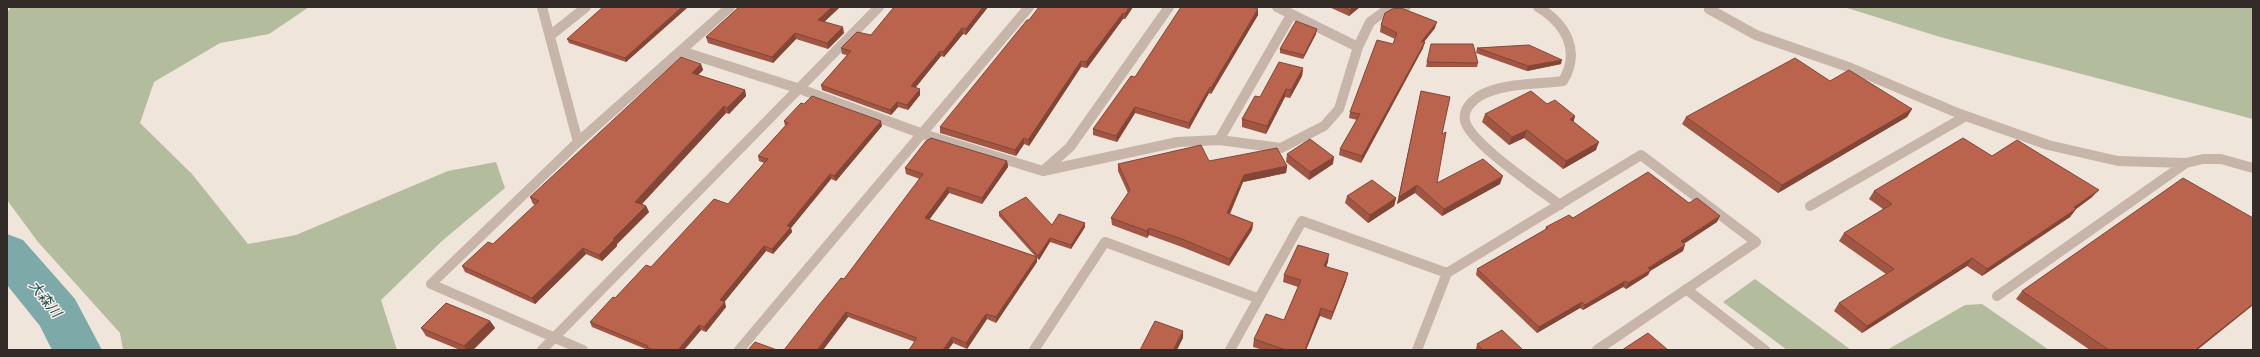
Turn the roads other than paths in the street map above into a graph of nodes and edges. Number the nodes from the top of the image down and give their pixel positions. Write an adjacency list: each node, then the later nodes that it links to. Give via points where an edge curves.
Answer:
1 (542, 7): 12 (street)
2 (586, 7): 12 (street)
3 (730, 7): 14 (street)
4 (879, 7): 15 (street)
5 (1029, 7): 17 (street)
6 (1169, 7): 22 (street, via 1070,147)
7 (1277, 7): 11 (street)
8 (1406, 7): 13 (street, via 1388,9 1370,22)
9 (1538, 7): 23 (street, via 1564,28 1570,46 1570,73 1563,81 1487,92 1470,103 1465,112 1465,122 1473,135 1490,151)
10 (1709, 9): 16 (street, via 1756,35 1850,68)
11 (1291, 15): 13 (street); 18 (street)
12 (551, 35): 19 (street)
13 (1358, 47): 18 (street, via 1339,109 1324,126 1281,148)
14 (681, 51): 15 (street); 19 (street)
15 (800, 89): 17 (street); 29 (street)
16 (1966, 116): 20 (street, via 2048,145 2118,161); 24 (street)
17 (923, 134): 22 (street); 32 (street)
18 (1219, 140): 22 (street, via 1178,142)
19 (578, 142): 29 (street, via 431,284)
20 (2186, 163): 21 (street, via 2203,159 2221,159); 27 (street)
21 (2253, 168)
22 (1043, 171)
23 (1560, 205): 25 (street); 26 (street, via 1641,155 1756,242)
24 (1810, 206)
25 (1447, 273): 28 (street, via 1302,221); 35 (street)
26 (1686, 289): 36 (street); 37 (street)
27 (1997, 296)
28 (1257, 298): 33 (street, via 1105,242); 34 (street)
29 (553, 338): 30 (street); 31 (street)
30 (542, 350)
31 (583, 350)
32 (739, 350)
33 (1034, 350)
34 (1230, 350)
35 (1418, 350)
36 (1597, 350)
37 (1765, 350)

